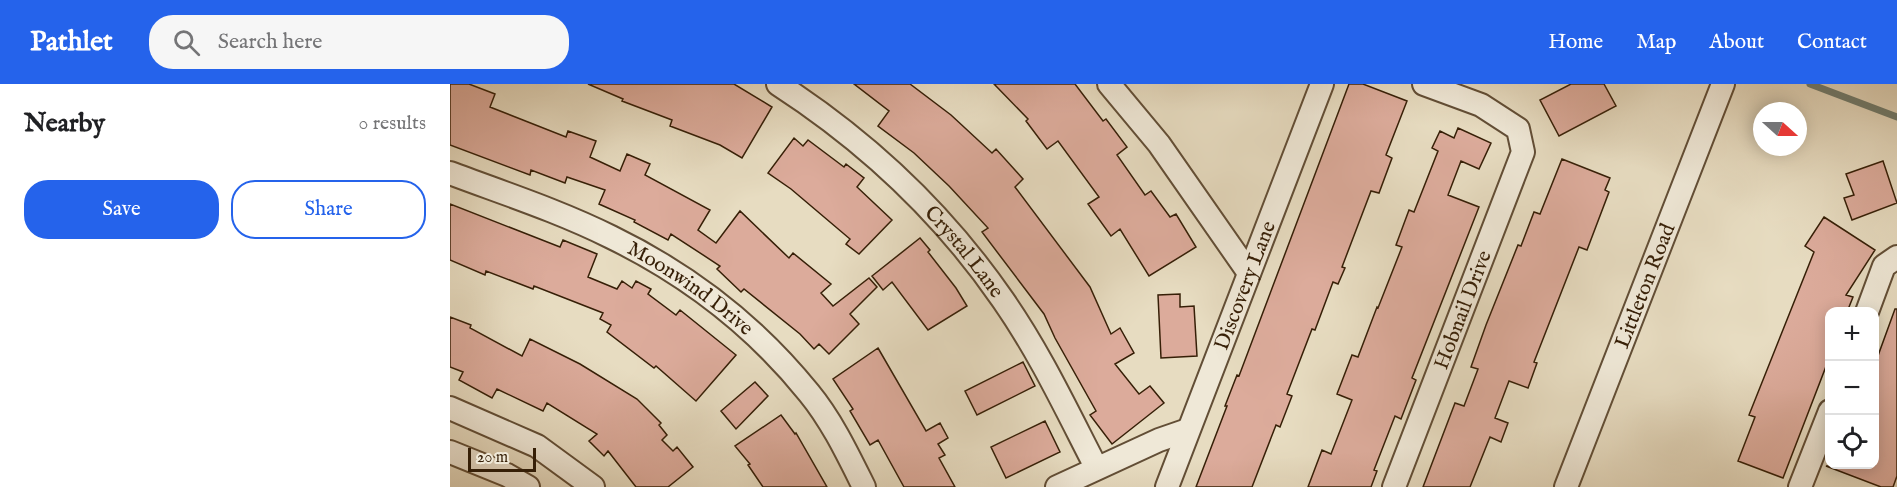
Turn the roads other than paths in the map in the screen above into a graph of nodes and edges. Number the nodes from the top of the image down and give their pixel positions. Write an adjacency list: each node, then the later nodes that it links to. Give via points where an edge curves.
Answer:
1 (778, 84): 14 (street, Crystal Lane, via 868,150 930,209 968,254 1020,326)
2 (1109, 84): 8 (street, via 1159,144)
3 (1322, 84): 8 (street, Discovery Lane)
4 (1424, 84): 20 (street, Hobnail Drive, via 1480,105 1518,129 1523,152)
5 (1723, 84): 21 (street, Littleton Road)
6 (450, 173): 17 (street, Moonwind Drive, via 610,236 714,299 772,352 810,394 844,446)
7 (1897, 257): 9 (street, via 1884,266)
8 (1248, 273): 12 (street, Discovery Lane)
9 (1869, 307)
10 (450, 408): 16 (street, via 537,446)
11 (1828, 415): 22 (street)
12 (1188, 430): 14 (street); 19 (street, Discovery Lane)
13 (450, 452): 15 (street)
14 (1096, 467): 18 (street)
15 (528, 487)
16 (593, 487)
17 (864, 487)
18 (1057, 487)
19 (1167, 487)
20 (1394, 487)
21 (1566, 487)
22 (1800, 487)

